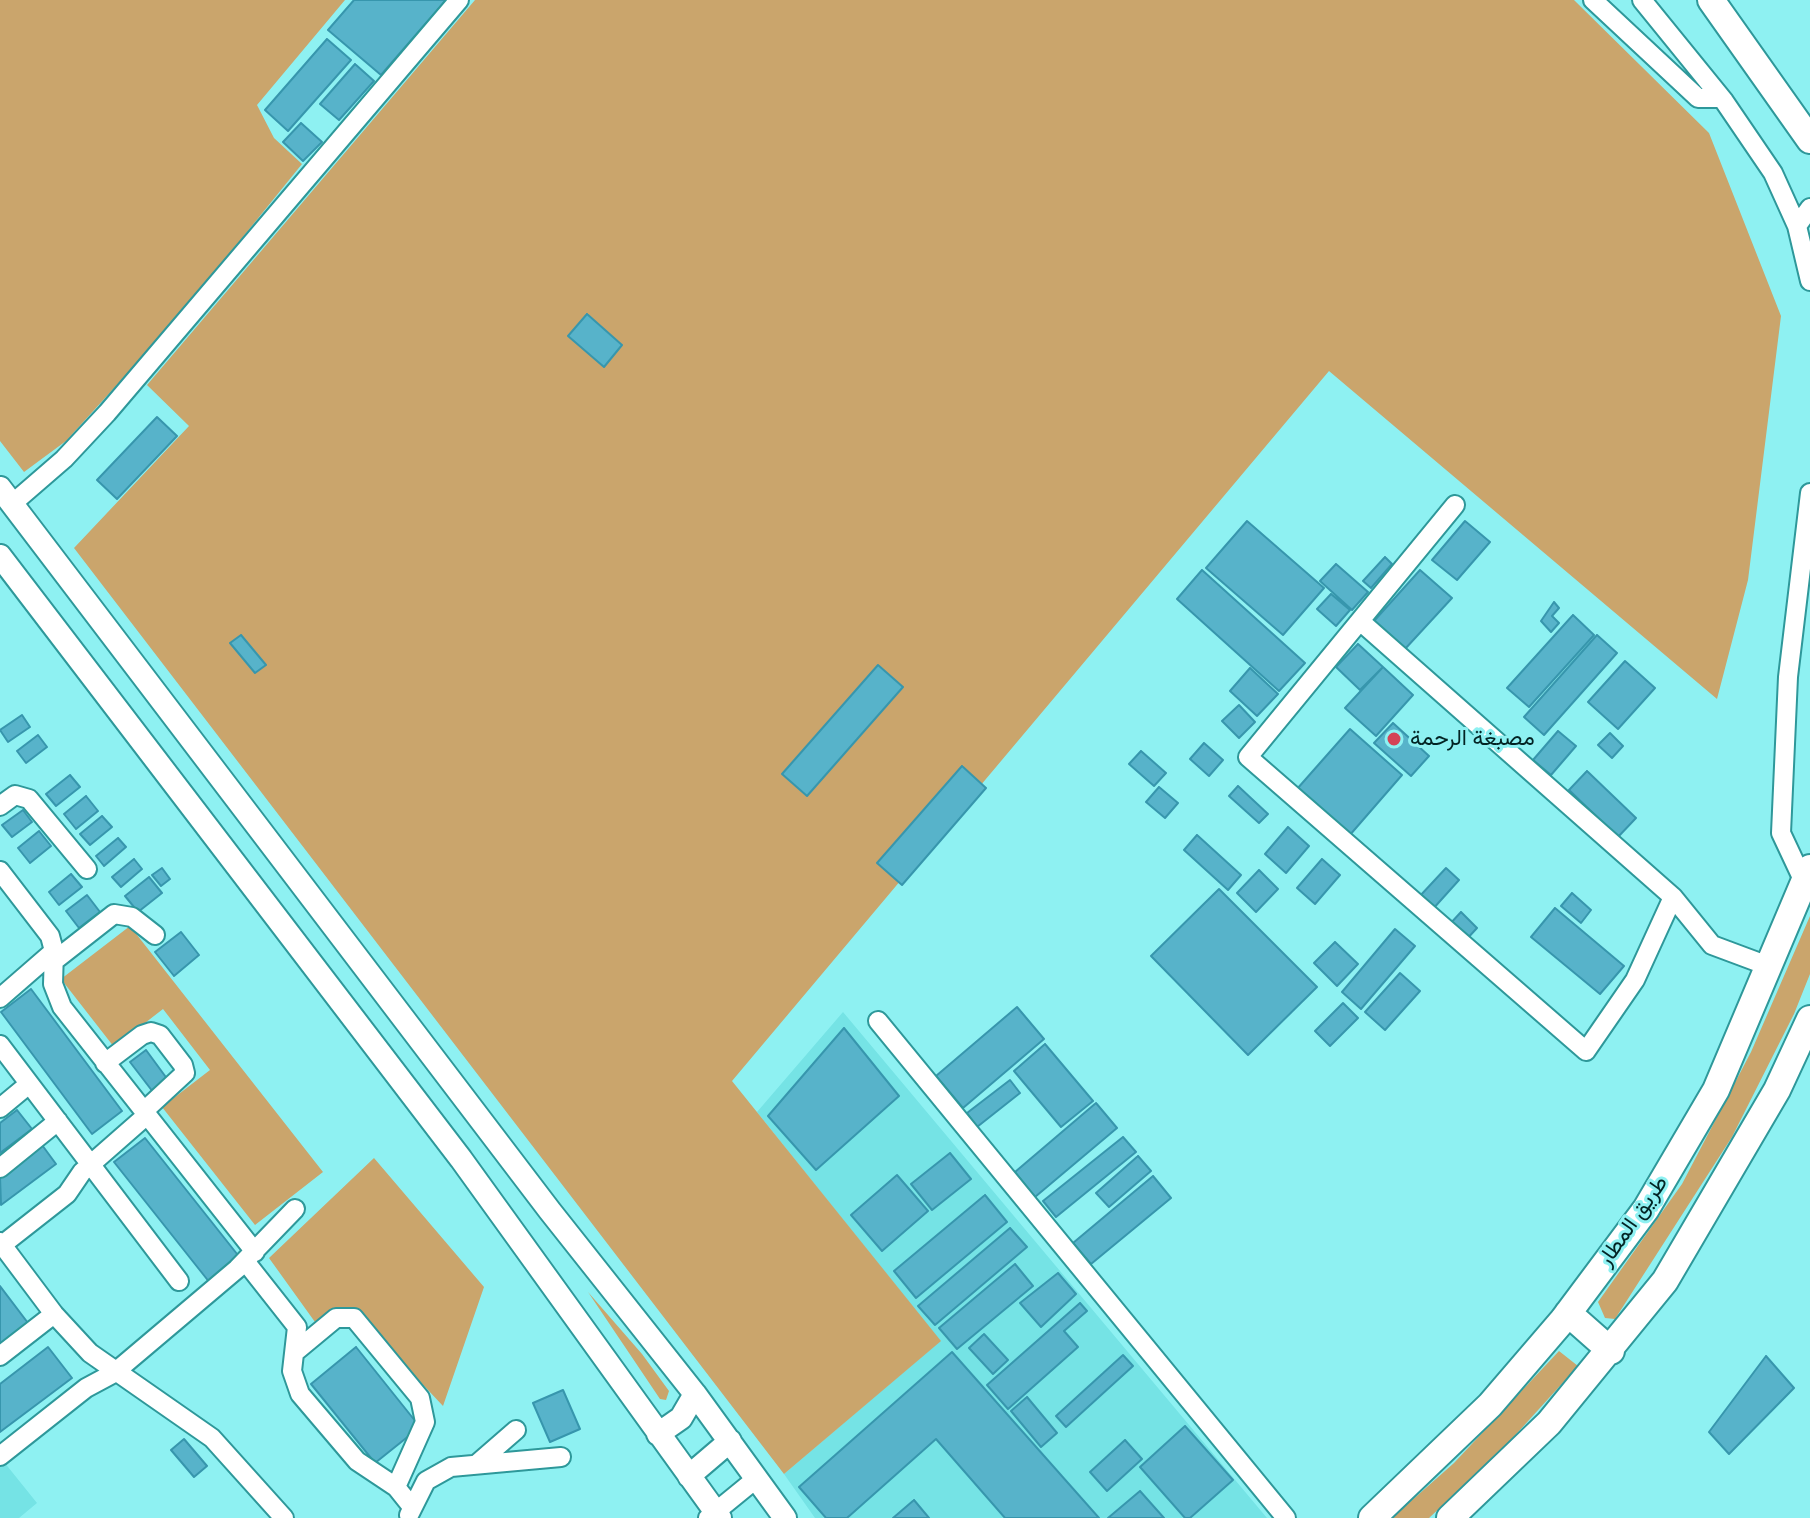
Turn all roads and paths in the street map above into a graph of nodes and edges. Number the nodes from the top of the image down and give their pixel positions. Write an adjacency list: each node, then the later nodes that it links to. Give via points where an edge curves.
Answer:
1 (459, 0): 11 (street, via 107,413 64,459)
2 (1593, 0): 5 (street, via 1698,98)
3 (1642, 0): 5 (street)
4 (1711, 0): 6 (highway)
5 (1721, 98): 8 (street, via 1773,173)
6 (1810, 140)
7 (1810, 208): 8 (street)
8 (1797, 226): 9 (street)
9 (1810, 281)
10 (1810, 493): 18 (street, via 1788,677 1781,833)
11 (6, 496): 44 (main road)
12 (1455, 505): 14 (street)
13 (0, 556): 46 (main road, via 461,1159)
14 (1360, 621): 19 (street); 19 (street, via 1248,757 1586,1051 1635,980)
15 (0, 806): 16 (street, via 15,795 29,799)
16 (87, 869)
17 (0, 871): 21 (street, via 46,929)
18 (1807, 875): 22 (highway, طريق المطار)
19 (1673, 897): 22 (street, via 1712,945)
20 (155, 935): 21 (street, via 132,917 114,914)
21 (54, 956): 23 (street); 27 (street, via 56,996)
22 (1771, 967): 38 (highway, طريق المطار, via 1716,1090 1646,1209)
23 (0, 998)
24 (1810, 1019): 40 (highway, via 1777,1090 1665,1281)
25 (878, 1021): 58 (street)
26 (0, 1045): 28 (street)
27 (105, 1063): 30 (street); 30 (street, via 142,1035 160,1035 185,1073)
28 (29, 1084): 29 (street); 31 (street)
29 (0, 1108)
30 (145, 1113): 32 (street); 36 (street)
31 (58, 1121): 32 (street); 33 (street)
32 (90, 1164): 35 (street, via 67,1194); 37 (street)
33 (0, 1168)
34 (295, 1209): 36 (street)
35 (1, 1244): 39 (street)
36 (250, 1256): 41 (street, via 294,1320); 43 (street)
37 (179, 1281)
38 (1568, 1313): 40 (highway); 59 (highway, طريق المطار, via 1490,1405)
39 (54, 1314): 42 (street); 43 (street)
40 (1611, 1351): 60 (highway, via 1539,1433)
41 (295, 1352): 53 (street, via 292,1371 300,1394 357,1461); 53 (street, via 336,1318 354,1318 420,1398 425,1422)
42 (0, 1356)
43 (114, 1373): 48 (street, via 86,1388); 56 (street, via 212,1438)
44 (695, 1394): 46 (main road, via 681,1418); 47 (main road)
45 (516, 1430): 50 (street)
46 (658, 1434): 51 (main road)
47 (730, 1441): 51 (main road); 52 (main road)
48 (0, 1456)
49 (561, 1457): 50 (street)
50 (478, 1463): 54 (street, via 434,1475 420,1489)
51 (689, 1476): 55 (main road)
52 (757, 1478): 55 (street); 57 (main road)
53 (396, 1487): 54 (street)
54 (410, 1513)
55 (715, 1516)
56 (284, 1518)
57 (785, 1518)
58 (1286, 1518)
59 (1372, 1518)
60 (1450, 1518)

